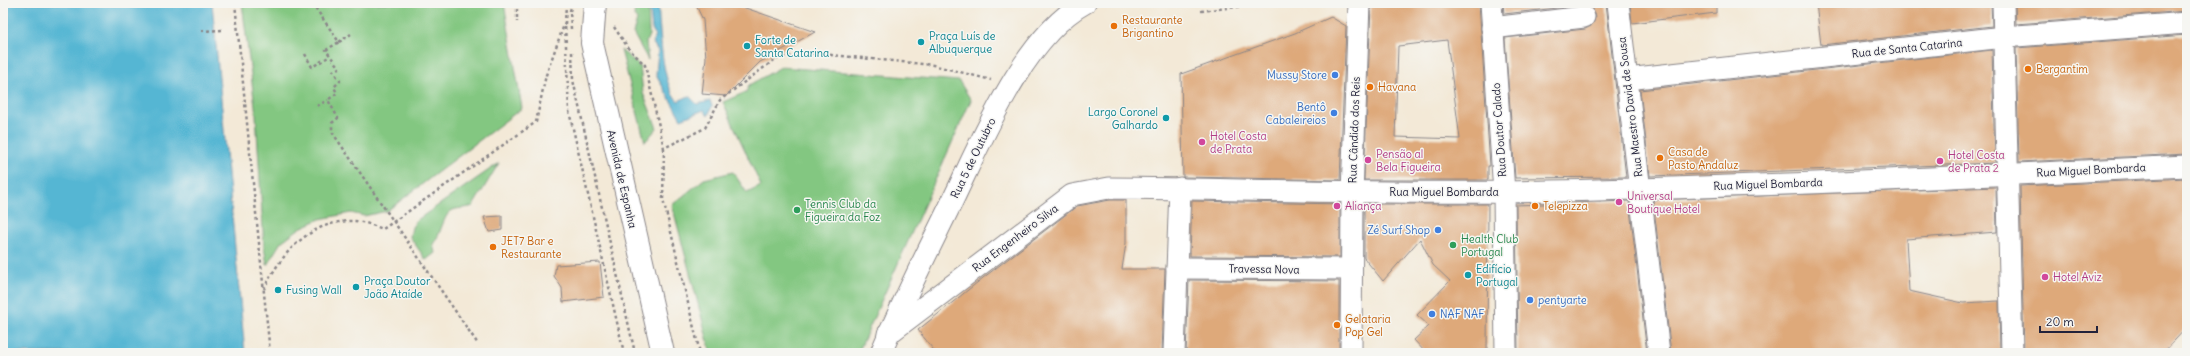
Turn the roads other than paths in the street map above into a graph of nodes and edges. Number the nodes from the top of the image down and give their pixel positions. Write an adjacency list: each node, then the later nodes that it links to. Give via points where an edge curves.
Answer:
1 (595, 3): 21 (main road, Avenida de Espanha, via 592,43)
2 (1085, 3): 20 (street, Rua 5 de Outubro, via 1052,28 1010,85)
3 (1359, 3): 17 (street, Rua Cândido dos Reis)
4 (1490, 3): 9 (street, Rua Doutor Calado)
5 (1618, 3): 11 (street, Rua Maestro David de Sousa)
6 (2003, 3): 10 (street)
7 (1584, 17): 9 (street)
8 (2187, 23): 10 (street, Rua de Santa Catarina)
9 (1492, 28): 16 (street, Rua Doutor Calado)
10 (2004, 37): 11 (street, Rua de Santa Catarina); 13 (street)
11 (1627, 79): 15 (street, Rua Maestro David de Sousa)
12 (2187, 166): 13 (street, Rua Miguel Bombarda)
13 (2006, 175): 15 (street, Rua Miguel Bombarda); 27 (street)
14 (1180, 188): 17 (street, Rua Miguel Bombarda); 18 (street); 20 (street, Rua Engenheiro Silva, via 1109,188 1072,195)
15 (1640, 188): 16 (street, Rua Miguel Bombarda); 26 (street, Rua Maestro David de Sousa)
16 (1504, 192): 17 (street, Rua Miguel Bombarda); 25 (street, Rua Doutor Calado)
17 (1352, 193): 19 (street, Rua Cândido dos Reis)
18 (1177, 268): 19 (street, Travessa Nova); 23 (street)
19 (1351, 269): 24 (street, Rua Cândido dos Reis)
20 (888, 334): 22 (street)
21 (663, 353)
22 (881, 353)
23 (1174, 353)
24 (1351, 353)
25 (1506, 353)
26 (1660, 353)
27 (2012, 353)

